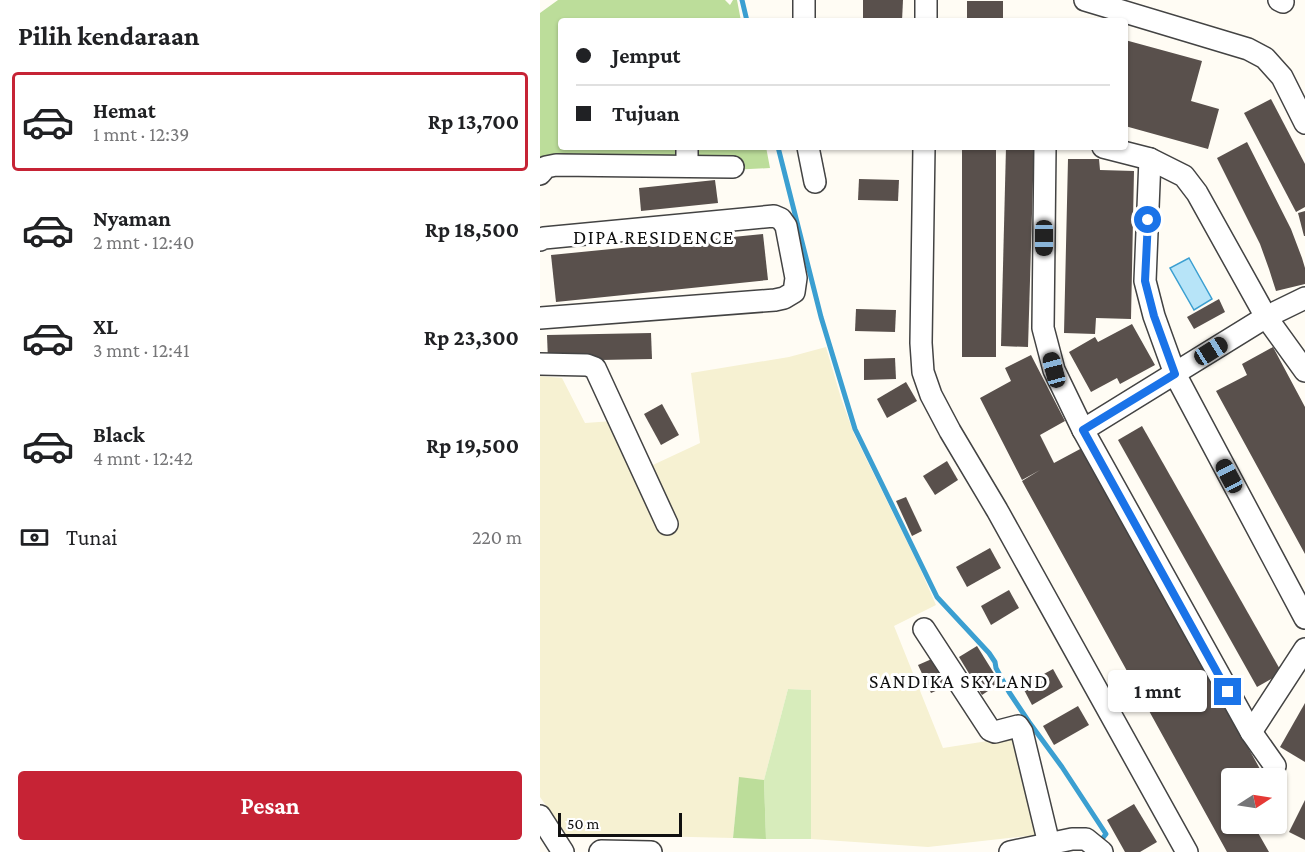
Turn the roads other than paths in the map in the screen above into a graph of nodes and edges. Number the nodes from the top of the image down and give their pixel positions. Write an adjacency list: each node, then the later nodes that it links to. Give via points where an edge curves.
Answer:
1 (804, 0): 4 (street)
2 (926, 0): 5 (street)
3 (1085, 0): 6 (street, via 1248,49 1265,58 1282,77)
4 (804, 18)
5 (926, 18)
6 (1305, 123)
7 (809, 150): 15 (street)
8 (924, 150): 37 (street, via 921,343 923,372 931,395)
9 (1045, 150): 23 (street, via 1043,328 1054,370)
10 (1115, 150): 12 (street)
11 (687, 157): 13 (street); 14 (street, via 556,165)
12 (1150, 159): 18 (street, via 1184,176 1197,193); 22 (street, via 1145,281)
13 (733, 167)
14 (540, 174)
15 (815, 182)
16 (540, 240): 19 (street, via 774,216 786,226 796,278 794,292 775,300)
17 (1305, 298): 18 (street)
18 (1266, 317): 21 (street); 22 (street)
19 (540, 318)
20 (540, 364): 24 (street, via 587,365 595,369)
21 (1304, 368)
22 (1175, 374): 23 (street); 25 (street)
23 (1083, 430): 28 (street)
24 (667, 524)
25 (1305, 618)
26 (924, 630): 31 (street, via 990,730 1018,726 1022,732)
27 (1305, 649): 28 (street)
28 (1251, 732): 29 (street)
29 (1275, 766)
30 (540, 816): 33 (street)
31 (1049, 844): 32 (street, via 1072,839); 36 (street)
32 (1096, 847)
33 (562, 852)
34 (600, 852): 35 (street)
35 (651, 852)
36 (1010, 852)
37 (1187, 852)

